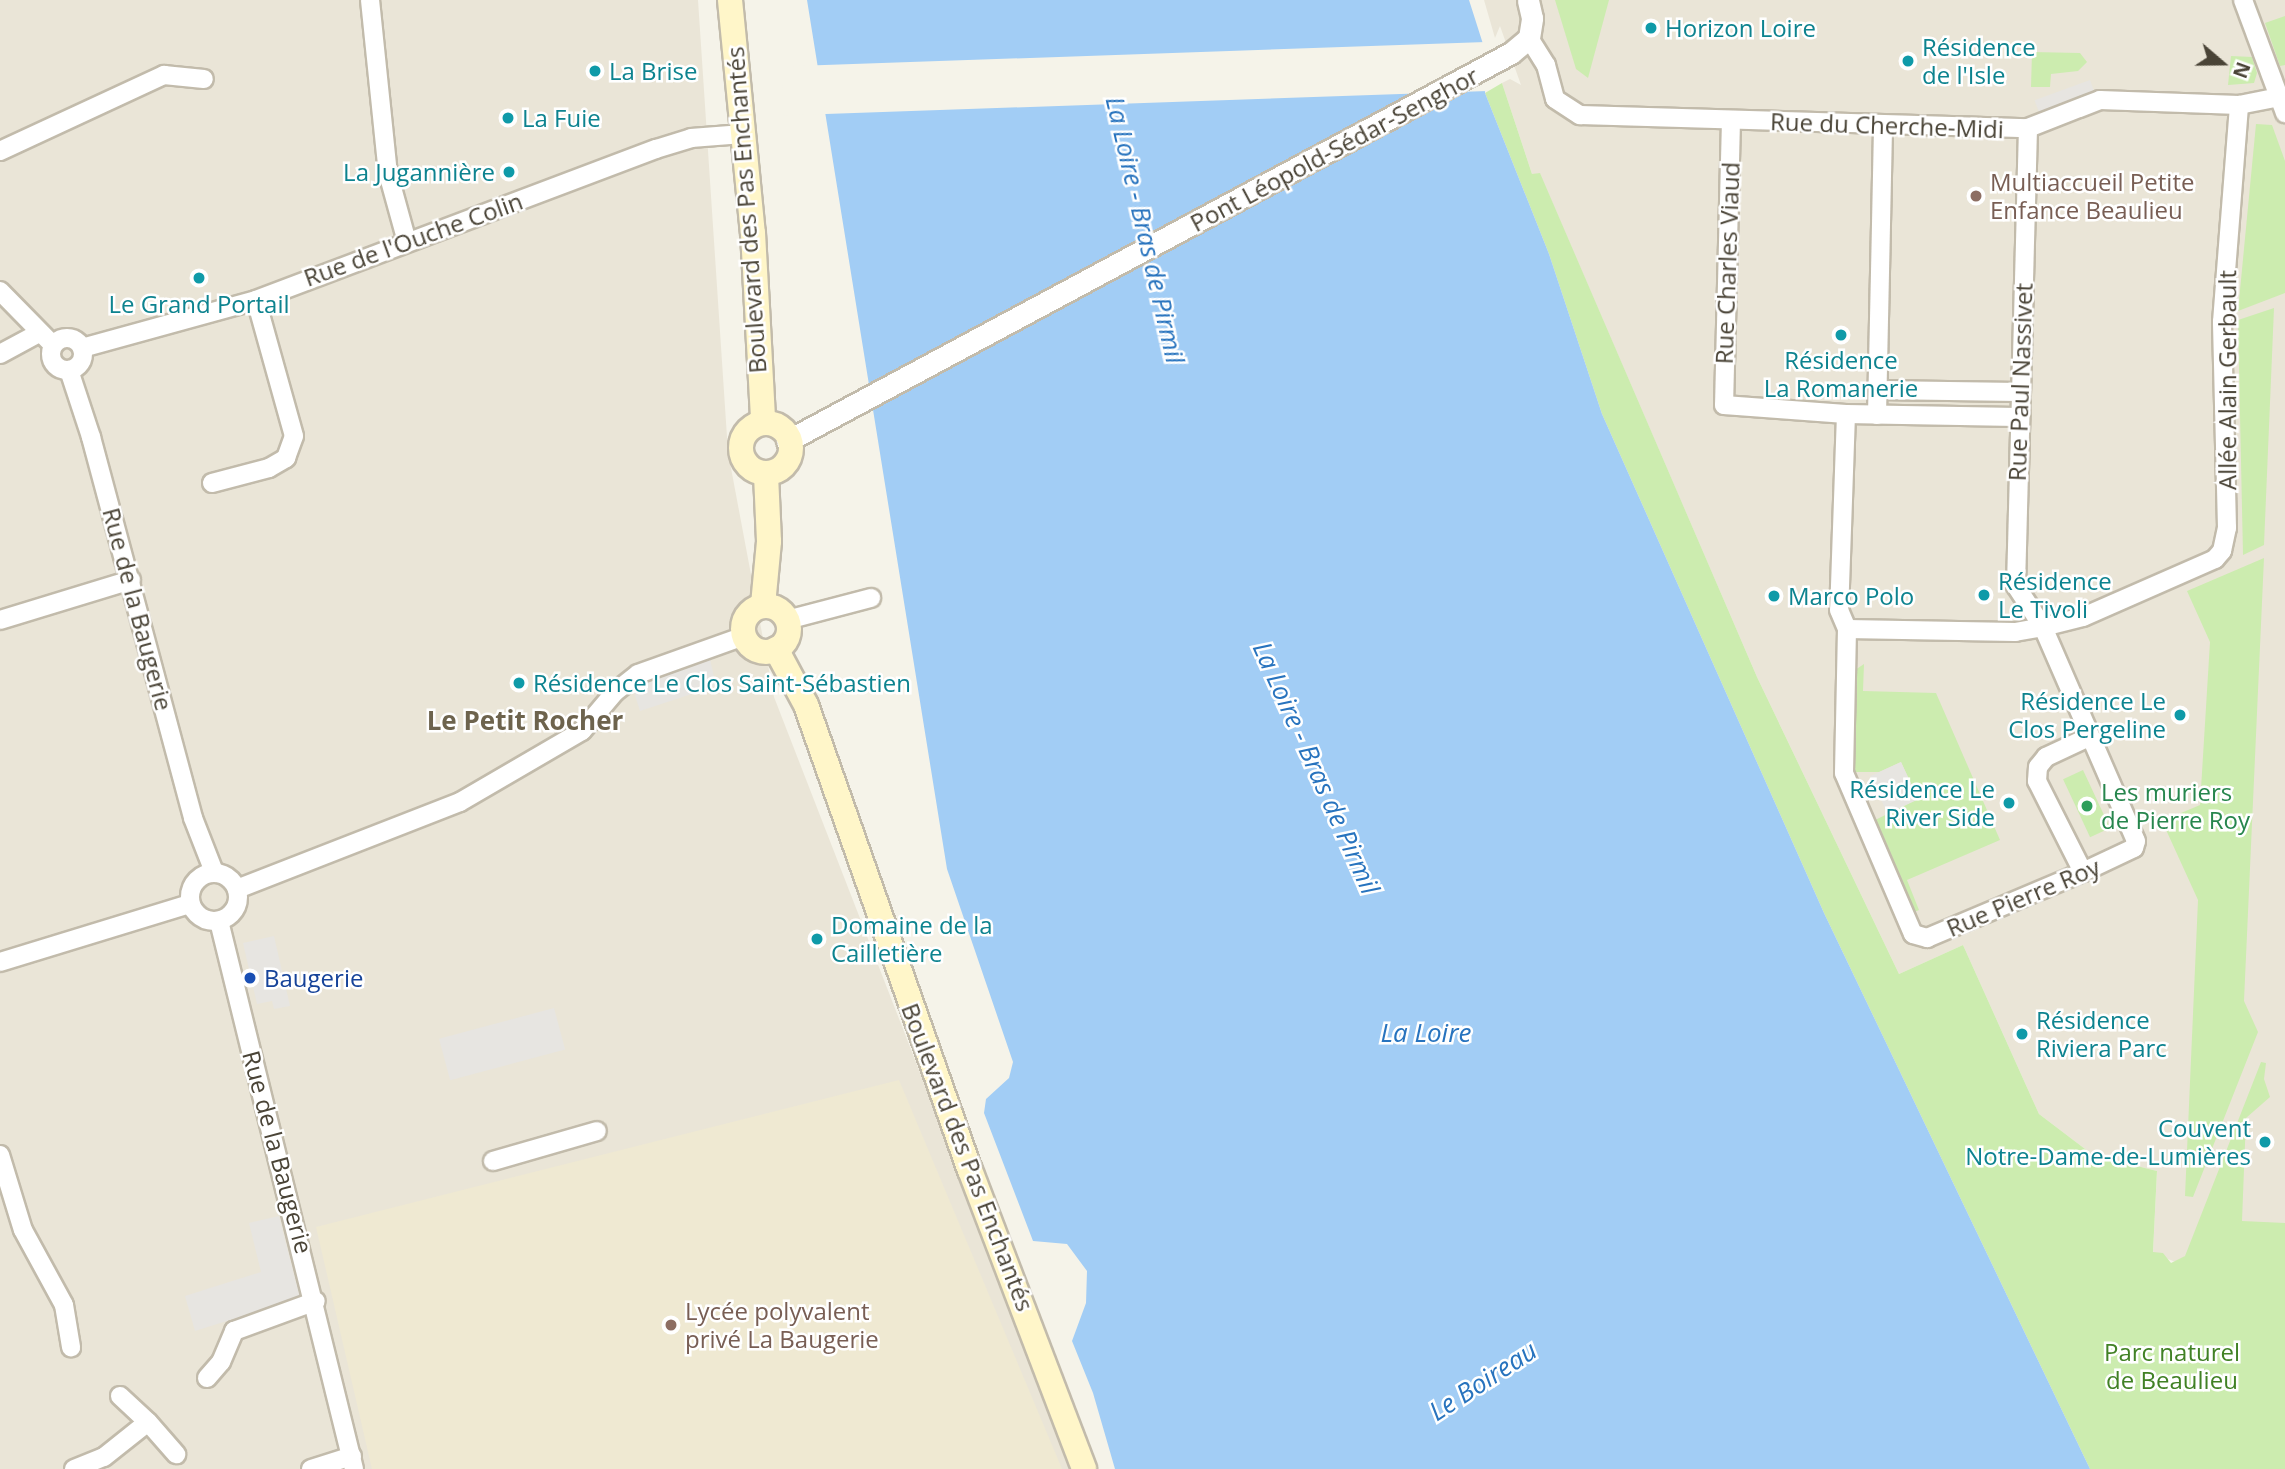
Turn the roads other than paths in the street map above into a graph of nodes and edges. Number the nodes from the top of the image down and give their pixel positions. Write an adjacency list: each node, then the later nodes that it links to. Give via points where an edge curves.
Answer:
1 (370, 0): 14 (street, via 388,173)
2 (730, 0): 12 (main road, Boulevard des Pas Enchantés)
3 (1528, 0): 5 (street, via 1532,18)
4 (2243, 0): 7 (street)
5 (1528, 38): 9 (street, Rue du Cherche-Midi, via 1546,65 1555,99 1569,112); 28 (street, Pont Léopold-Sédar-Senghor, via 1508,55)
6 (204, 79): 13 (street, via 164,75)
7 (2283, 102): 8 (street, Rue du Cherche-Midi)
8 (2239, 105): 11 (street, Rue du Cherche-Midi, via 2110,99); 36 (street, Allée Alain Gerbault, via 2222,322 2226,544 2215,559 2083,617)
9 (1731, 120): 10 (street, Rue du Cherche-Midi); 24 (street, Rue Charles Viaud, via 1724,405)
10 (1883, 125): 11 (street, Rue du Cherche-Midi); 22 (street)
11 (2028, 128): 23 (street, Rue Paul Nassivet)
12 (743, 134): 14 (street, Rue de l'Ouche Colin, via 691,138 656,149); 27 (main road, Boulevard des Pas Enchantés)
13 (0, 151)
14 (407, 242): 16 (street, Rue de l'Ouche Colin)
15 (0, 291): 17 (street)
16 (256, 300): 19 (street, Rue de l'Ouche Colin); 30 (street, via 293,436 286,458 269,468)
17 (39, 333): 18 (street); 20 (street)
18 (53, 345): 19 (street, via 70,338); 21 (street, via 55,365)
19 (82, 348): 21 (street, via 81,362)
20 (0, 354)
21 (69, 370): 31 (street, Rue de la Baugerie)
22 (1878, 390): 23 (street); 25 (street)
23 (2019, 392): 26 (street, Rue Paul Nassivet)
24 (1846, 414): 25 (street); 37 (street, via 1839,610)
25 (1877, 415): 26 (street)
26 (2017, 417): 36 (street, Rue Paul Nassivet, via 2016,586)
27 (763, 419): 28 (main road); 29 (main road, via 747,429 744,444 746,463)
28 (795, 438): 29 (main road, via 784,466)
29 (766, 476): 33 (main road, via 769,541)
30 (212, 483)
31 (131, 580): 35 (street); 43 (street, Rue de la Baugerie)
32 (871, 598): 34 (street)
33 (763, 605): 34 (main road, via 776,608); 38 (main road, via 746,616)
34 (788, 620): 39 (main road, via 789,634)
35 (0, 621)
36 (2043, 627): 37 (street, Allée Alain Gerbault, via 2015,632); 40 (street, Rue Paul Nassivet)
37 (1847, 629): 42 (street, Rue Pierre Roy, via 1844,761 1855,807 1913,934 1927,939)
38 (744, 636): 39 (main road, via 758,651); 44 (street, via 638,674 615,692 582,731 460,802)
39 (776, 649): 60 (main road, Boulevard des Pas Enchantés, via 806,705 970,1171)
40 (2089, 737): 41 (street, Rue Paul Nassivet, via 2136,841); 42 (street, via 2046,757 2038,767 2038,781)
41 (2134, 848): 42 (street, Rue Pierre Roy)
42 (2083, 872)
43 (208, 874): 44 (street, via 230,878); 45 (street, via 194,883)
44 (237, 889): 46 (street, via 234,911)
45 (190, 904): 46 (street, via 198,916); 47 (street)
46 (219, 921): 51 (street, Rue de la Baugerie)
47 (0, 962)
48 (597, 1131): 50 (street)
49 (0, 1155): 52 (street, via 23,1230 64,1305)
50 (493, 1161)
51 (316, 1301): 53 (street, via 234,1331 221,1362); 57 (street, Rue de la Baugerie)
52 (71, 1348)
53 (207, 1378)
54 (120, 1396): 55 (street)
55 (148, 1422): 56 (street); 58 (street, via 104,1457)
56 (176, 1454)
57 (353, 1462): 59 (street)
58 (74, 1469)
59 (312, 1469)
60 (1084, 1469)

